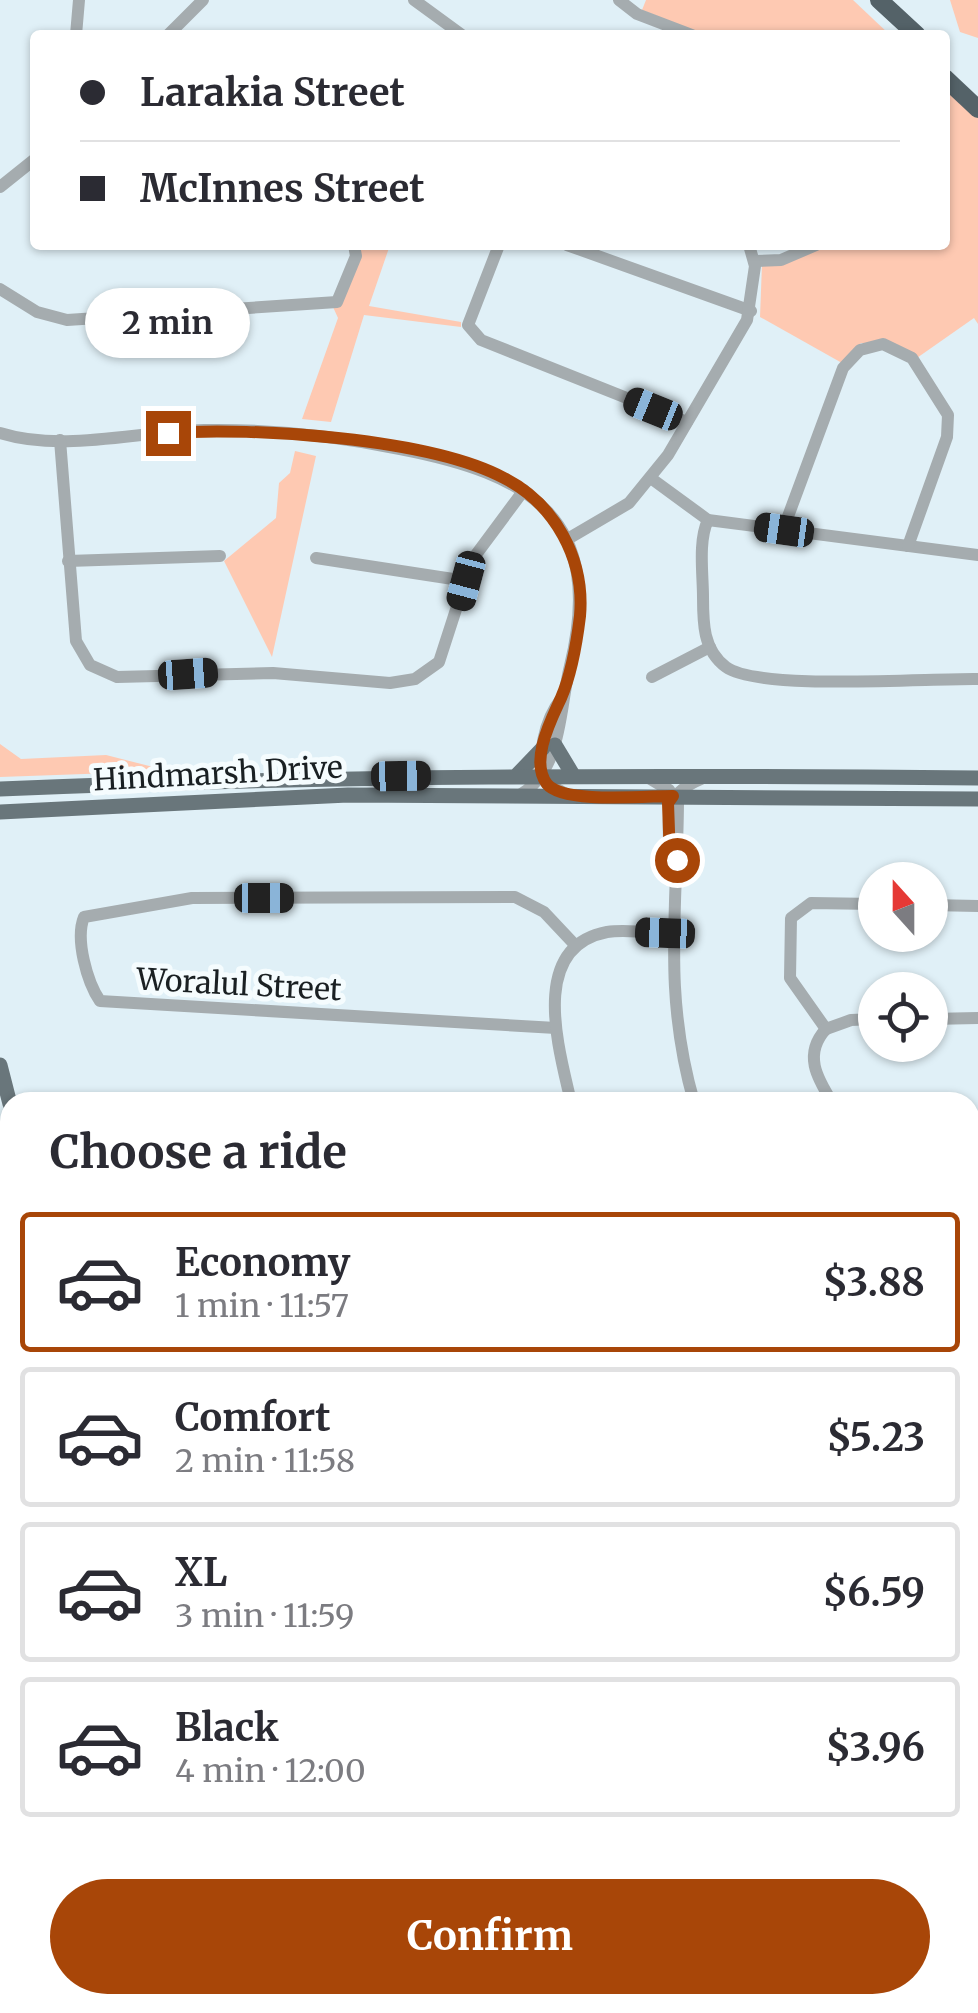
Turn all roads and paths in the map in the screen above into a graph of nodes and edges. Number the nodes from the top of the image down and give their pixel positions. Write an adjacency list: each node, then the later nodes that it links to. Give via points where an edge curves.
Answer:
1 (79, 0): 7 (street)
2 (203, 0): 8 (street)
3 (414, 0): 9 (street)
4 (619, 0): 10 (street)
5 (863, 0): 6 (highway)
6 (897, 23)
7 (76, 30)
8 (173, 30)
9 (455, 30)
10 (679, 30)
11 (950, 67): 13 (highway)
12 (950, 83): 14 (highway)
13 (978, 93)
14 (978, 110)
15 (30, 164): 16 (street)
16 (0, 187)
17 (355, 250): 23 (street, via 337,302 68,320 37,312)
18 (497, 250): 25 (street, via 472,312 471,332)
19 (581, 250): 24 (street)
20 (751, 250): 22 (street)
21 (804, 250): 22 (street)
22 (754, 261): 24 (street)
23 (0, 289)
24 (751, 311): 25 (street)
25 (687, 422): 28 (street)
26 (0, 432): 27 (street)
27 (60, 440): 29 (street, via 204,430 323,437 461,462); 37 (street)
28 (652, 479): 30 (street); 32 (street, via 629,503)
29 (524, 490): 32 (street); 38 (street, via 482,544)
30 (708, 520): 31 (street); 39 (street, via 703,597)
31 (784, 530): 33 (street); 33 (street, via 843,368 860,350 884,344 912,358 948,415 947,437)
32 (566, 540): 42 (street, via 578,576 580,618)
33 (908, 546): 34 (street)
34 (978, 555)
35 (220, 556): 37 (street)
36 (316, 558): 38 (street)
37 (68, 561): 38 (street, via 73,630 82,656 118,678 272,673 390,683 414,679 439,662)
38 (466, 581)
39 (710, 647): 40 (street); 41 (street, via 730,670 755,678)
40 (652, 677)
41 (978, 679)
42 (549, 747): 43 (main road); 44 (street); 45 (main road)
43 (518, 774): 44 (main road, Hindmarsh Drive); 49 (main road, Hindmarsh Drive)
44 (542, 774): 45 (main road, Hindmarsh Drive); 50 (street); 51 (street)
45 (573, 774): 46 (main road, Hindmarsh Drive)
46 (645, 776): 47 (main road, Hindmarsh Drive); 52 (street)
47 (708, 776): 48 (main road, Hindmarsh Drive); 52 (street)
48 (978, 778)
49 (0, 789)
50 (520, 795): 51 (main road, Hindmarsh Drive); 54 (main road, Hindmarsh Drive, via 348,795)
51 (569, 795): 52 (main road, Hindmarsh Drive)
52 (673, 796): 53 (main road, Hindmarsh Drive); 60 (street)
53 (978, 799)
54 (34, 810): 55 (main road, Hindmarsh Drive); 56 (main road, via 23,820)
55 (0, 812)
56 (0, 821)
57 (858, 904): 66 (street, via 810,904 791,918 790,978)
58 (948, 905): 59 (street)
59 (978, 906)
60 (670, 934): 61 (street, via 610,931); 70 (street, via 677,1035)
61 (576, 946): 65 (street, via 557,977); 65 (street, Woralul Street, via 544,912 515,897 192,898 102,910 84,917 80,928 100,1001)
62 (978, 1018): 63 (street)
63 (948, 1019)
64 (858, 1020): 66 (street)
65 (556, 1028): 69 (street)
66 (826, 1029): 71 (street, via 813,1064)
67 (0, 1065): 68 (main road)
68 (7, 1092)
69 (570, 1092)
70 (691, 1092)
71 (827, 1092)

